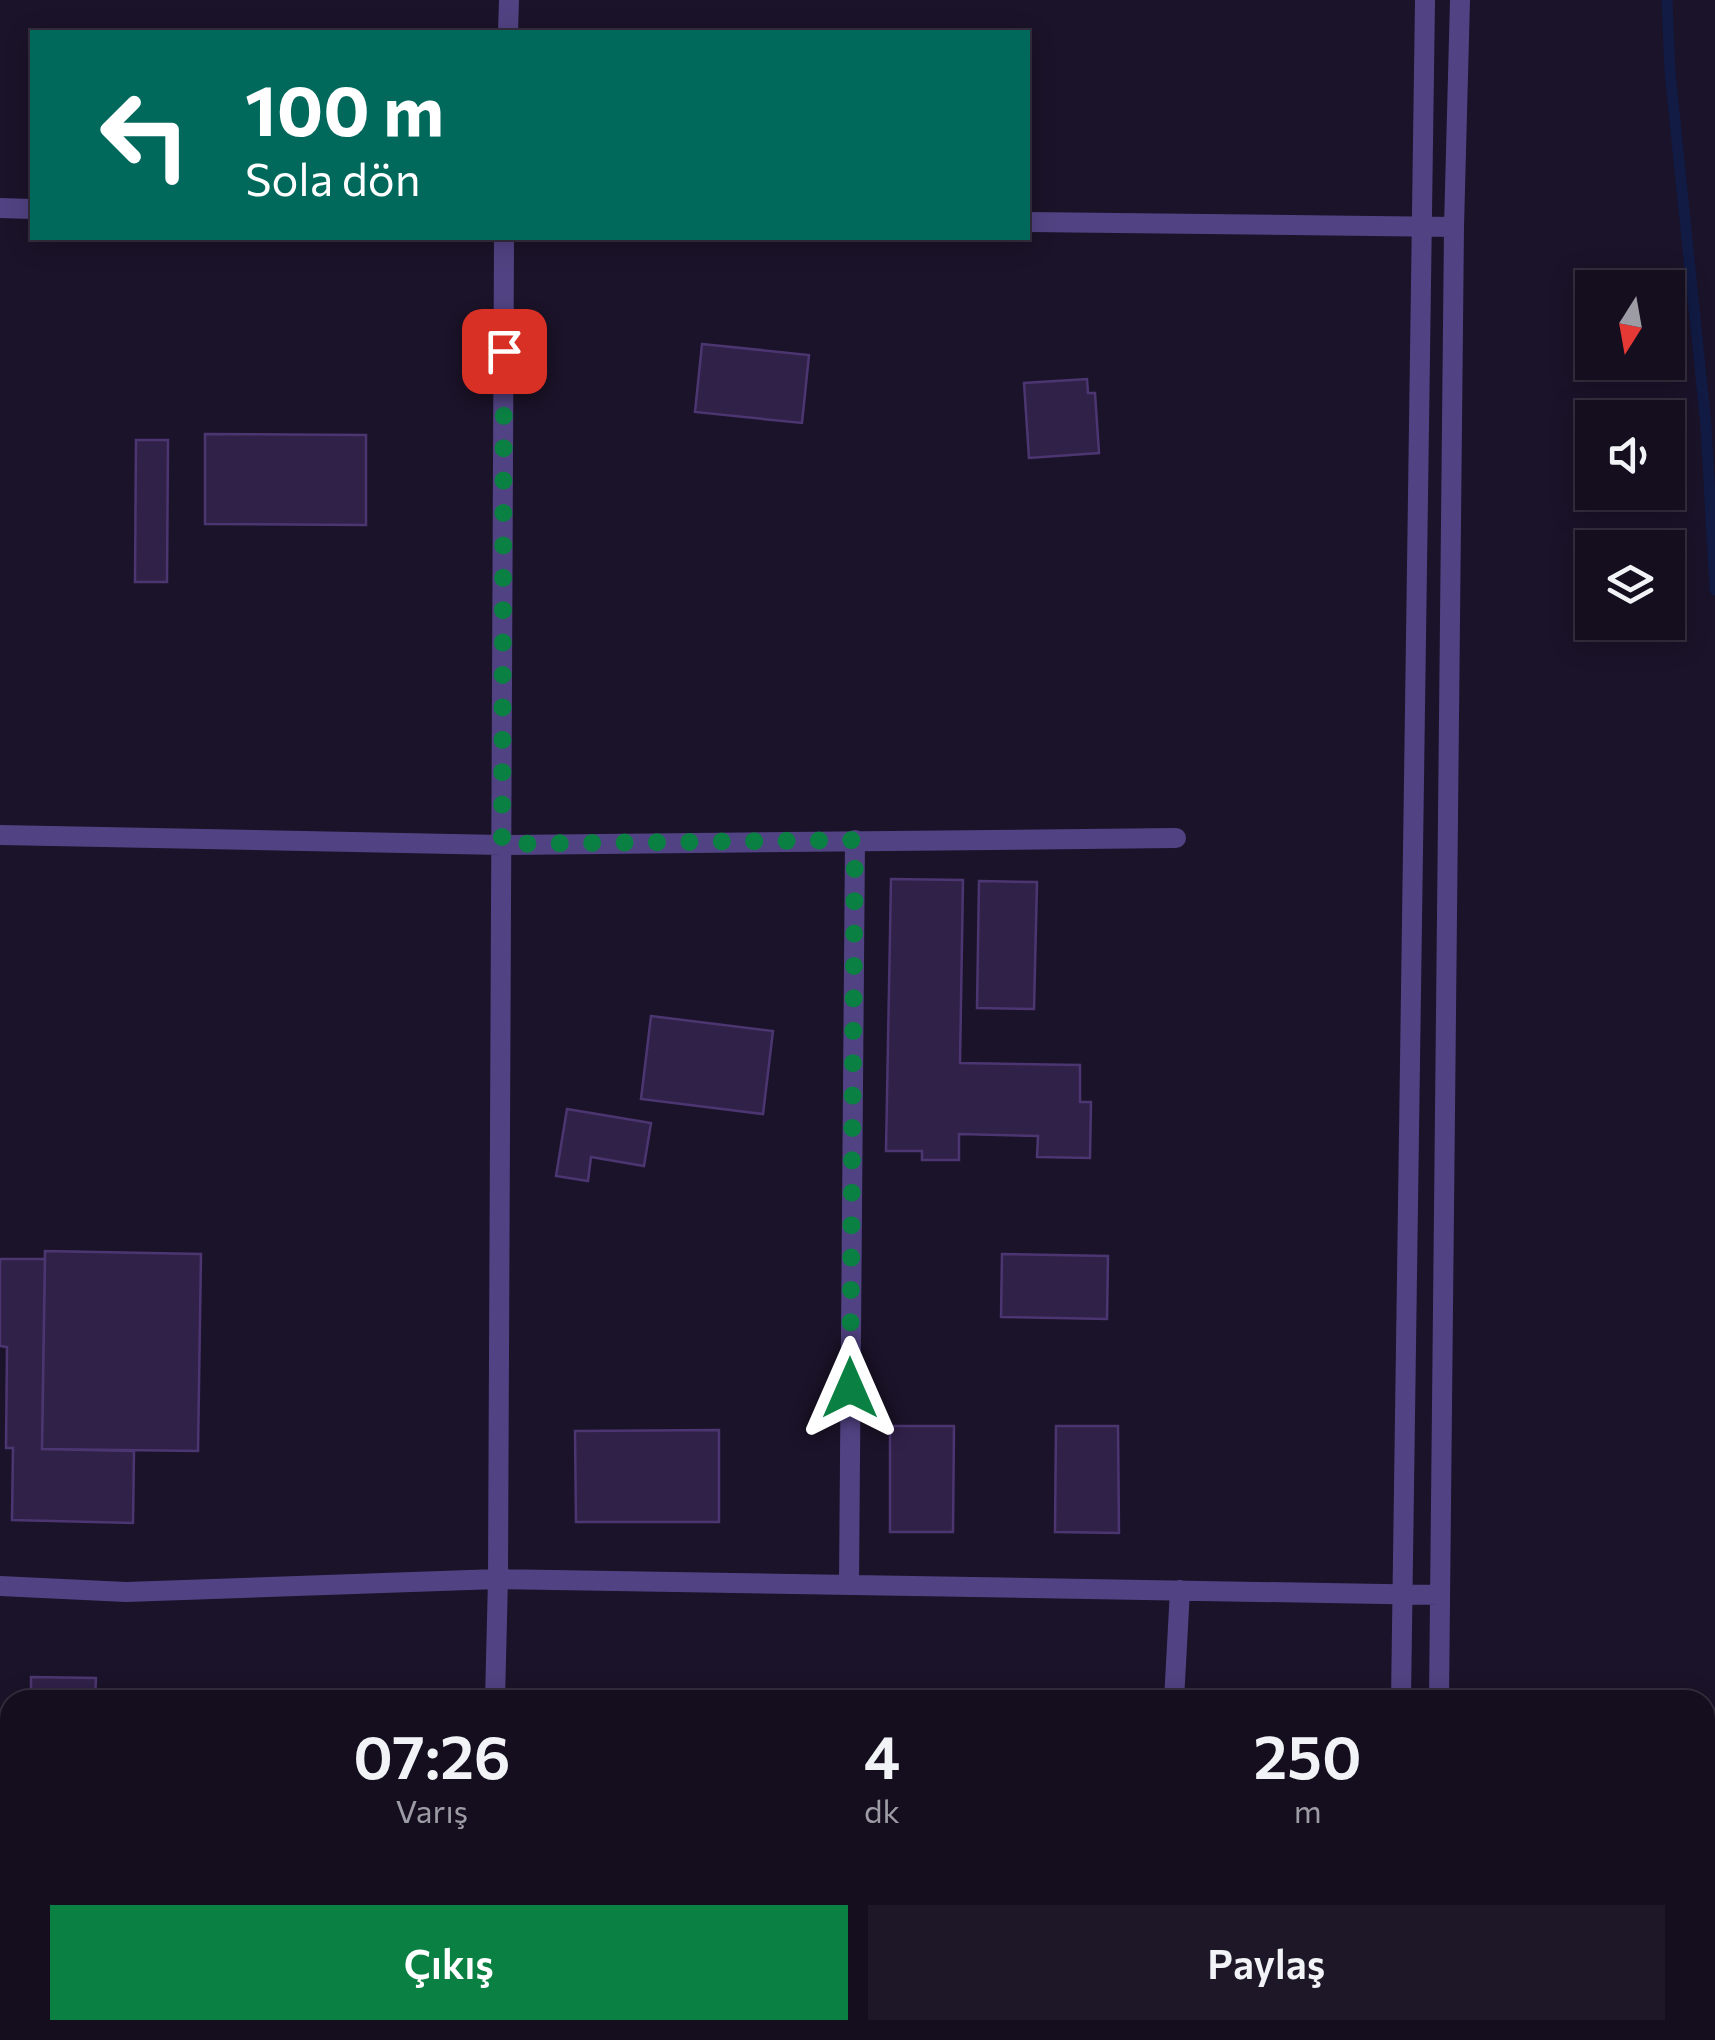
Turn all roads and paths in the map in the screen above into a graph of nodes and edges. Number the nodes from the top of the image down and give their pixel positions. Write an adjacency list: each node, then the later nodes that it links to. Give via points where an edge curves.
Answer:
1 (509, 0): 4 (street)
2 (1425, 0): 9 (street)
3 (1460, 0): 8 (street)
4 (508, 30)
5 (0, 208): 6 (street)
6 (30, 209)
7 (1030, 222): 9 (street)
8 (1454, 226): 9 (street); 20 (street)
9 (1420, 227): 19 (street)
10 (504, 240): 14 (street)
11 (0, 836): 14 (street)
12 (1176, 838): 13 (street)
13 (855, 840): 14 (street); 16 (street)
14 (502, 844): 15 (street)
15 (498, 1579): 16 (street); 17 (street, via 126,1592); 21 (street)
16 (849, 1584): 18 (street)
17 (0, 1586)
18 (1180, 1590): 19 (street); 22 (street)
19 (1402, 1594): 20 (street); 23 (street)
20 (1440, 1595): 24 (street)
21 (495, 1690)
22 (1175, 1690)
23 (1400, 1690)
24 (1439, 1690)

